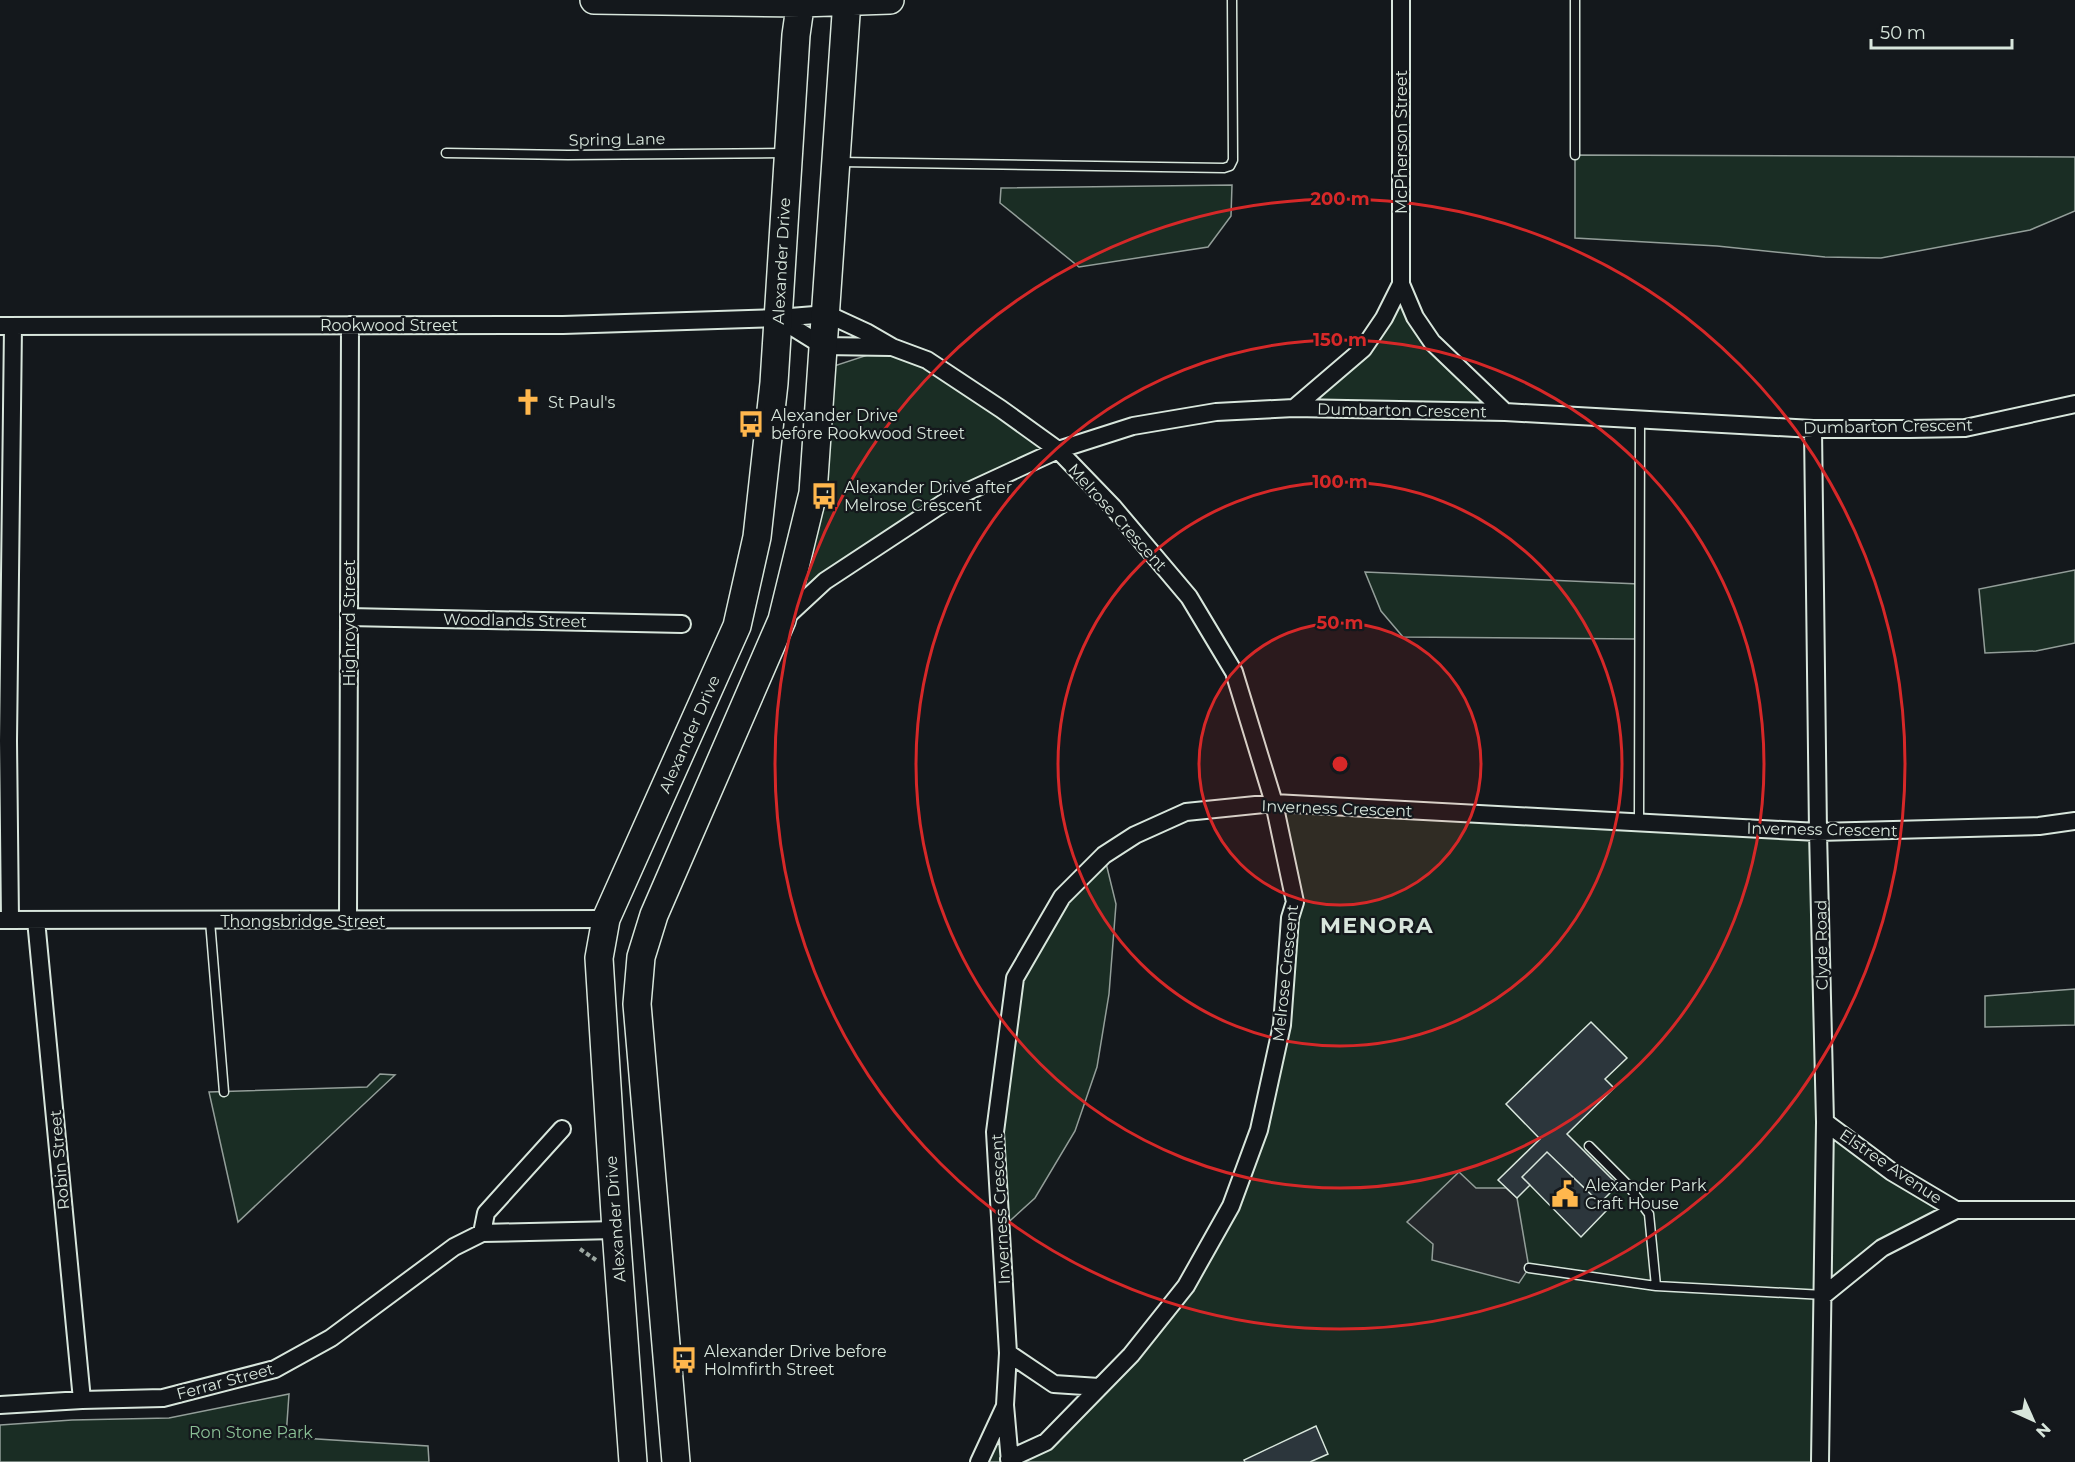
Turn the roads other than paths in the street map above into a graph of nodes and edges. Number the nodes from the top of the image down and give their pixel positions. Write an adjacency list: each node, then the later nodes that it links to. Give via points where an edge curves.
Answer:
1 (594, 0): 6 (main road)
2 (890, 0): 7 (main road)
3 (1232, 0): 11 (lane, via 1230,166)
4 (1401, 0): 12 (street, McPherson Street)
5 (1575, 0): 10 (lane)
6 (801, 2): 7 (main road); 9 (main road, Alexander Drive)
7 (847, 2): 11 (main road)
8 (446, 153): 9 (lane, Spring Lane)
9 (788, 153): 14 (main road, Alexander Drive)
10 (1575, 155)
11 (835, 162): 13 (main road)
12 (1401, 284): 20 (street, McPherson Street, via 1363,349); 21 (street, McPherson Street, via 1415,317 1432,342)
13 (827, 314): 14 (street, Melrose Crescent); 17 (main road); 18 (street, Melrose Crescent)
14 (778, 318): 15 (street, Rookwood Street, via 563,325); 17 (street); 34 (main road, Alexander Drive, via 757,537 737,626)
15 (350, 325): 16 (street, Rookwood Street); 25 (street, Highroyd Street)
16 (7, 326): 32 (street)
17 (824, 346): 18 (street, Melrose Crescent); 26 (main road, via 813,493)
18 (892, 347): 24 (street, Melrose Crescent, via 927,360)
19 (2075, 404): 23 (street, Dumbarton Crescent, via 1965,428)
20 (1294, 408): 21 (street, Dumbarton Crescent); 24 (street, Dumbarton Crescent, via 1216,412 1145,424)
21 (1505, 412): 22 (street, Dumbarton Crescent)
22 (1640, 420): 23 (street, Dumbarton Crescent); 30 (lane)
23 (1813, 429): 31 (street, Clyde Road)
24 (1058, 450): 26 (street, Dumbarton Crescent, via 945,502 825,581); 28 (street, Melrose Crescent, via 1113,507 1189,597 1234,672)
25 (349, 617): 27 (street, Woodlands Street); 36 (street, Highroyd Street)
26 (782, 620): 55 (main road, via 654,915 640,957 637,1004)
27 (682, 624)
28 (1274, 802): 30 (street, Inverness Crescent); 48 (street, Inverness Crescent, via 1186,812 1135,835 1104,855 1062,897 1015,978 995,1132); 49 (street, Melrose Crescent, via 1294,902 1282,1025 1259,1130 1231,1206 1186,1287 1131,1355)
29 (2075, 821): 31 (street, Inverness Crescent, via 2039,826)
30 (1639, 822): 31 (street, Inverness Crescent)
31 (1818, 832): 38 (street, Clyde Road)
32 (5, 920): 33 (street, Thongsbridge Street)
33 (36, 920): 35 (street, Thongsbridge Street); 50 (street, Robin Street)
34 (606, 920): 36 (street, Thongsbridge Street); 43 (main road, Alexander Drive, via 599,958)
35 (210, 921): 36 (street, Thongsbridge Street); 37 (lane)
36 (348, 921)
37 (224, 1092)
38 (1826, 1122): 41 (street, Elstree Avenue, via 1892,1172); 47 (street, Clyde Road)
39 (562, 1129): 44 (street, via 486,1213)
40 (1589, 1146): 46 (lane, via 1628,1185 1649,1214)
41 (1956, 1210): 42 (street, Elstree Avenue); 47 (street, Elstree Avenue, via 1882,1248)
42 (2075, 1210)
43 (616, 1230): 44 (street, Ferrar Street); 54 (main road, Alexander Drive)
44 (482, 1233): 50 (street, Ferrar Street, via 454,1246 331,1338 275,1369 163,1398)
45 (1529, 1268): 46 (lane)
46 (1656, 1286): 47 (lane)
47 (1824, 1295): 57 (street, Clyde Road)
48 (1008, 1353): 49 (street, via 1054,1384); 52 (street, Inverness Crescent)
49 (1099, 1387): 53 (street, Melrose Crescent, via 1046,1442)
50 (82, 1400): 51 (street, Ferrar Street)
51 (0, 1405)
52 (1005, 1405): 53 (street, Inverness Crescent); 56 (street)
53 (1009, 1461)
54 (633, 1462)
55 (676, 1462)
56 (979, 1462)
57 (1820, 1462)

